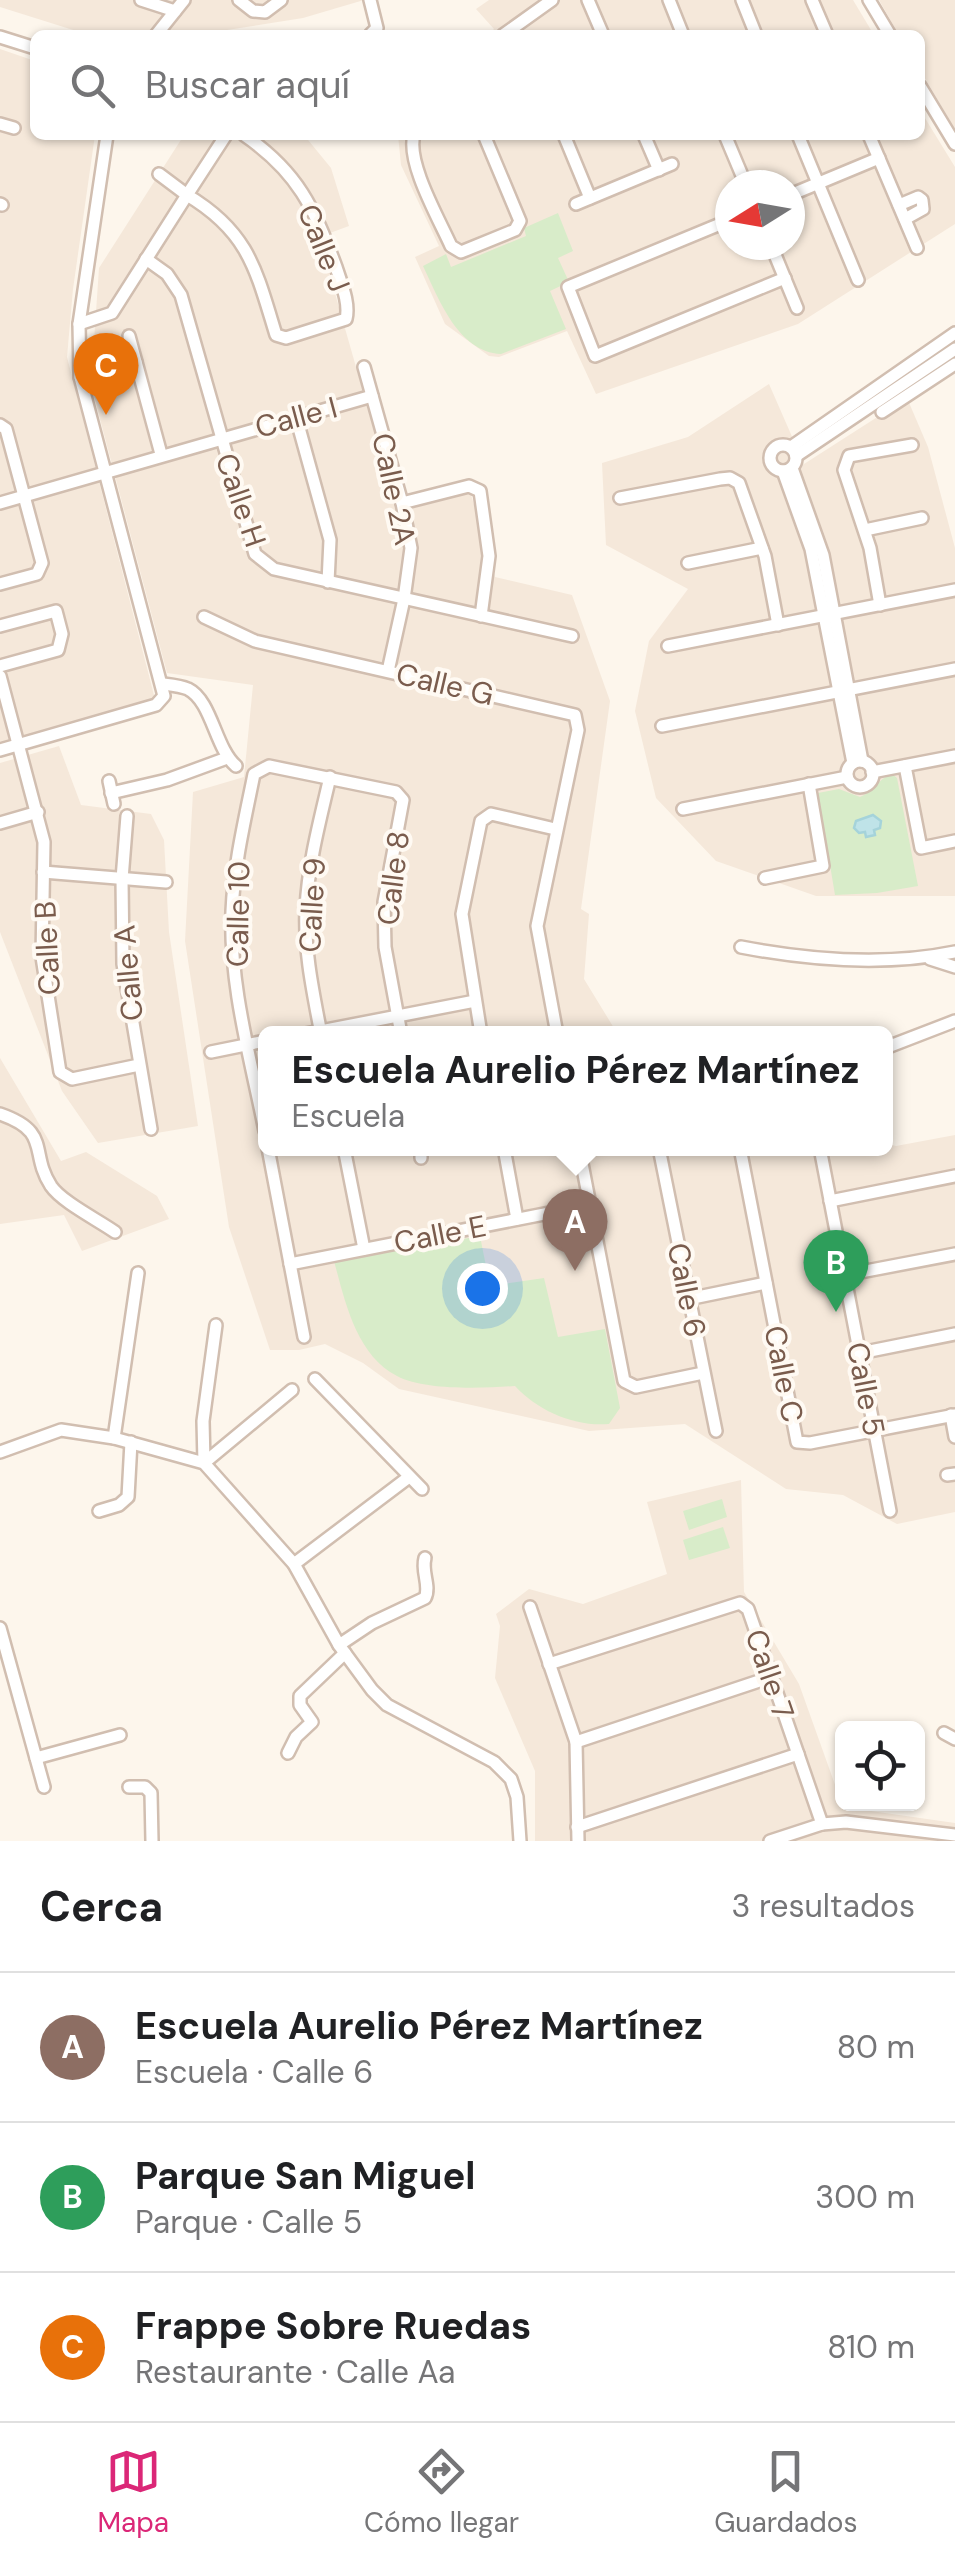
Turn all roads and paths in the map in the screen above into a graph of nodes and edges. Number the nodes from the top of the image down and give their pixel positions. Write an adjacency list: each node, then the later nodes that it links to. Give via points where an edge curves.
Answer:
1 (141, 0): 12 (street)
2 (184, 0): 12 (street)
3 (239, 0): 4 (street, via 265,12)
4 (281, 0)
5 (370, 0): 14 (street)
6 (552, 0): 15 (street)
7 (588, 0): 16 (street)
8 (668, 0): 17 (street)
9 (742, 0): 18 (street)
10 (812, 0): 19 (street)
11 (869, 0): 20 (street)
12 (175, 11): 13 (street)
13 (160, 30)
14 (376, 30)
15 (518, 30)
16 (601, 30)
17 (681, 30)
18 (754, 30)
19 (825, 30)
20 (887, 30)
21 (0, 37): 22 (street)
22 (30, 46)
23 (925, 99): 36 (street)
24 (0, 124): 25 (street)
25 (14, 128)
26 (106, 140): 56 (street)
27 (223, 140): 44 (street)
28 (251, 140): 44 (street, Calle J, via 291,176 316,214 342,284 346,320 286,338 276,335 241,240)
29 (413, 140): 30 (street, via 446,235 461,252 514,230 520,221)
30 (486, 140)
31 (566, 140): 45 (street)
32 (646, 140): 39 (street)
33 (727, 140): 40 (street)
34 (800, 140): 42 (street)
35 (871, 140): 37 (street)
36 (955, 144)
37 (879, 158): 42 (street); 47 (street)
38 (672, 164): 39 (street)
39 (658, 170): 45 (street)
40 (740, 170)
41 (159, 174): 44 (street, Calle J)
42 (818, 184): 43 (street); 54 (street)
43 (805, 190)
44 (188, 195): 51 (street)
45 (590, 198): 46 (street)
46 (576, 204)
47 (899, 205): 48 (street); 48 (street, via 922,200 923,208)
48 (905, 219): 50 (street)
49 (715, 226): 53 (street, via 568,287 596,356)
50 (917, 248)
51 (146, 259): 56 (street, via 112,313); 68 (street, Calle H, via 181,295)
52 (777, 260): 53 (street)
53 (784, 278): 55 (street)
54 (858, 280)
55 (797, 308)
56 (79, 324): 63 (street)
57 (955, 333): 71 (street)
58 (129, 336): 60 (street)
59 (955, 349): 71 (street)
60 (136, 362): 63 (street); 70 (street)
61 (955, 364): 65 (street)
62 (364, 368): 64 (street, Calle 2A)
63 (80, 377): 72 (street)
64 (372, 396): 66 (street, Calle I); 76 (street, Calle 2A)
65 (882, 412)
66 (296, 417): 68 (street, Calle I); 81 (street, via 330,540)
67 (0, 424): 73 (street)
68 (220, 438): 70 (street, Calle I); 81 (street, Calle H, via 255,554 274,568)
69 (912, 444): 78 (street, via 844,462)
70 (161, 454): 72 (street, Calle I)
71 (791, 461): 86 (street)
72 (104, 472): 73 (street); 97 (street)
73 (24, 496): 75 (street); 82 (street, via 42,563 38,574)
74 (620, 498): 79 (street, via 730,478 739,483)
75 (0, 503)
76 (402, 504): 84 (street, Calle 2A, via 410,548); 87 (street, via 469,486 480,491 489,556)
77 (922, 518): 78 (street)
78 (864, 530): 85 (street)
79 (762, 548): 80 (street); 89 (street)
80 (688, 563)
81 (328, 582): 84 (street, Calle H)
82 (0, 584)
83 (955, 590): 85 (street)
84 (404, 598): 87 (street, Calle H); 95 (street, Calle 2A)
85 (880, 605): 86 (street)
86 (829, 615): 89 (street); 98 (street)
87 (480, 616): 91 (street, Calle H)
88 (204, 618): 95 (street, Calle G, via 255,641)
89 (778, 625): 92 (street)
90 (0, 626): 93 (street, via 56,611 62,634 58,650)
91 (572, 636)
92 (668, 646)
93 (0, 666)
94 (955, 669): 98 (street)
95 (388, 671): 114 (street, Calle G, via 575,715 578,730)
96 (0, 676): 100 (street)
97 (163, 684): 100 (street, via 156,705); 109 (street, via 199,698 232,762)
98 (844, 691): 99 (street); 103 (street)
99 (662, 726)
100 (19, 744): 101 (street); 111 (street, Calle B)
101 (0, 750)
102 (955, 756): 104 (street)
103 (857, 762): 105 (street); 107 (street)
104 (905, 766): 105 (street); 115 (street, via 921,848)
105 (872, 772): 107 (street, via 862,787)
106 (330, 777): 125 (street, Calle 8, via 396,792 404,800 384,902); 127 (street, Calle 9, via 306,909); 133 (street, Calle 10, via 269,766 254,774 232,914)
107 (847, 777): 108 (street)
108 (809, 784): 110 (street); 117 (street, via 824,866)
109 (111, 793)
110 (683, 808)
111 (38, 812): 113 (street); 116 (street, Calle B)
112 (127, 816): 118 (street, Calle A)
113 (0, 822)
114 (555, 829): 124 (street, via 491,814 481,821 462,914); 131 (street, via 537,926)
115 (955, 842)
116 (43, 872): 118 (street); 136 (street, Calle B, via 42,957 60,1072 72,1079)
117 (764, 878)
118 (122, 879): 119 (street); 136 (street, Calle A, via 122,964)
119 (166, 882)
120 (741, 947): 122 (street, via 794,958)
121 (955, 952): 122 (street)
122 (926, 958): 123 (street)
123 (955, 966)
124 (474, 1001): 125 (street); 130 (street)
125 (398, 1016): 128 (street); 129 (street, Calle 8)
126 (955, 1021): 134 (street)
127 (320, 1026)
128 (350, 1026)
129 (400, 1026)
130 (479, 1026)
131 (556, 1026)
132 (258, 1043): 133 (street)
133 (248, 1045): 135 (street); 137 (street, Calle 10)
134 (893, 1045)
135 (211, 1052)
136 (139, 1066): 139 (street, Calle A)
137 (258, 1096)
138 (0, 1114): 151 (street, via 33,1134 54,1190)
139 (151, 1128)
140 (270, 1156): 154 (street)
141 (346, 1156): 152 (street)
142 (505, 1156): 150 (street)
143 (581, 1156): 149 (street)
144 (661, 1156): 158 (street, Calle 6)
145 (742, 1156): 157 (street, Calle C)
146 (822, 1156): 148 (street, Calle 5)
147 (955, 1176): 148 (street)
148 (830, 1201): 156 (street, Calle 5)
149 (590, 1204): 150 (street, Calle E); 163 (street, via 624,1381 636,1387)
150 (517, 1219): 152 (street, Calle E)
151 (115, 1232)
152 (364, 1249): 154 (street, Calle E)
153 (955, 1254): 156 (street)
154 (290, 1264): 161 (street)
155 (138, 1273): 170 (street)
156 (844, 1276): 162 (street, Calle 5)
157 (766, 1284): 158 (street); 167 (street, Calle C, via 797,1442)
158 (688, 1298): 163 (street, Calle 6)
159 (216, 1325): 173 (street)
160 (955, 1334): 162 (street)
161 (304, 1337)
162 (860, 1353): 167 (street, Calle 5)
163 (703, 1373): 168 (street, Calle 6)
164 (315, 1379): 174 (street)
165 (292, 1390): 173 (street)
166 (953, 1415): 167 (street, Calle C); 169 (street)
167 (874, 1430): 176 (street, Calle 5)
168 (716, 1431)
169 (955, 1437)
170 (114, 1438): 171 (street); 172 (street, via 61,1430)
171 (131, 1442): 173 (street); 177 (street, via 128,1497)
172 (0, 1452)
173 (204, 1462): 179 (street)
174 (409, 1476): 175 (street); 179 (street)
175 (422, 1489)
176 (890, 1511)
177 (99, 1512)
178 (425, 1558): 182 (street, via 425,1598 372,1623)
179 (294, 1564): 182 (street)
180 (530, 1607): 183 (street)
181 (0, 1628): 189 (street)
182 (342, 1649): 187 (street, via 300,1696 312,1722); 196 (street, via 388,1705 494,1762 511,1779)
183 (549, 1664): 184 (street, Calle 7, via 740,1603 748,1608); 186 (street)
184 (771, 1677): 186 (street); 188 (street, Calle 7)
185 (120, 1735): 189 (street)
186 (576, 1742): 193 (street)
187 (288, 1754)
188 (798, 1754): 192 (street, Calle 7); 193 (street)
189 (36, 1758): 191 (street)
190 (129, 1786): 195 (street, via 151,1793)
191 (44, 1788)
192 (822, 1824): 194 (street); 197 (street)
193 (578, 1834)
194 (955, 1835)
195 (152, 1841)
196 (520, 1841)
197 (770, 1841)

